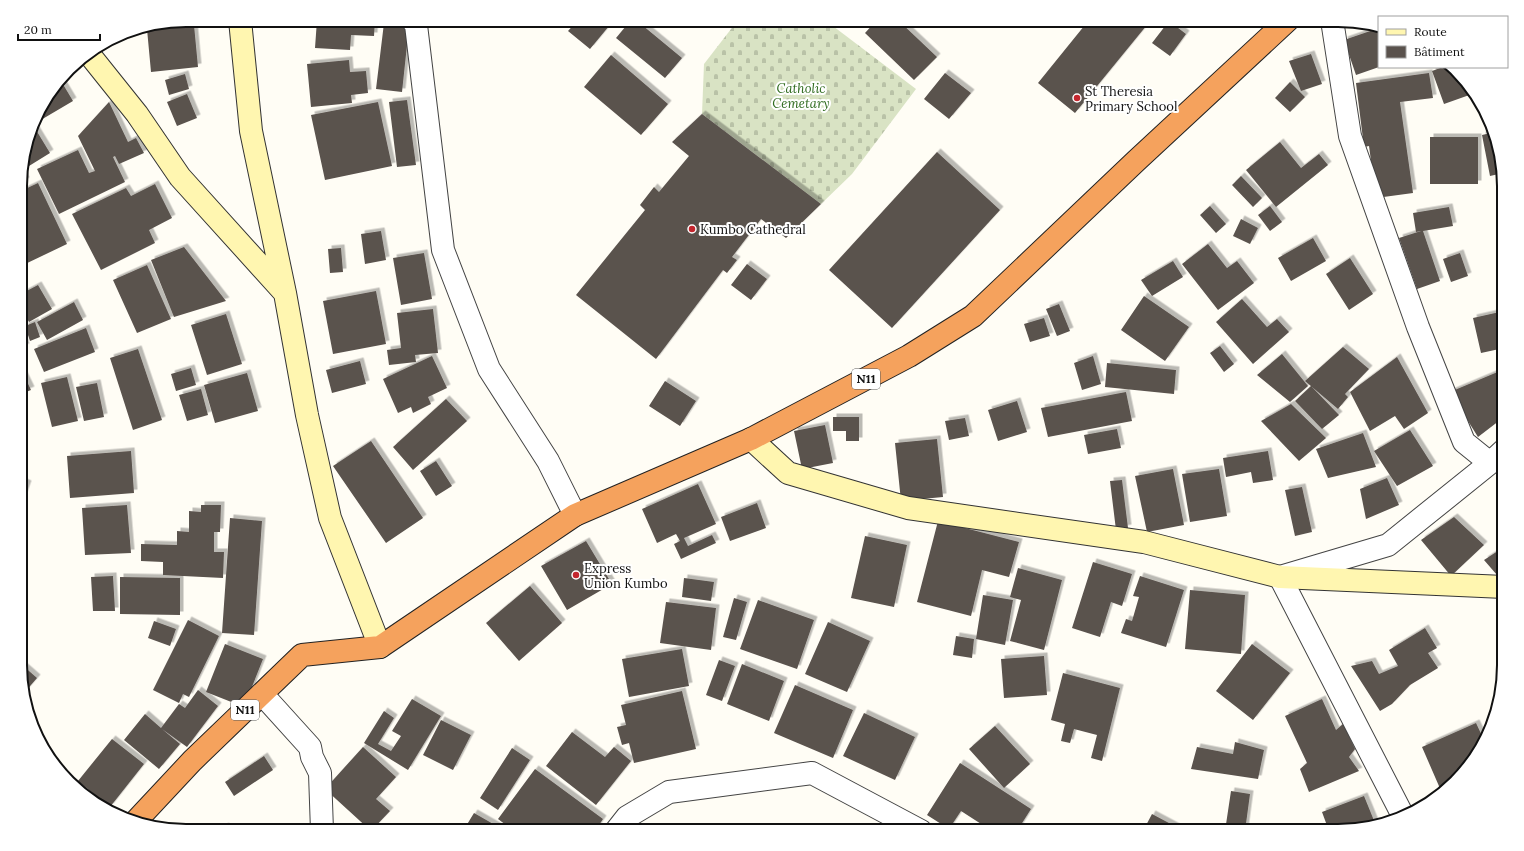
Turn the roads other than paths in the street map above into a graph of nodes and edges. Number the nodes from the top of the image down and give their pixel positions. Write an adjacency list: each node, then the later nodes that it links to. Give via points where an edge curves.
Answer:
1 (241, 27): 6 (street, via 251,131)
2 (416, 27): 9 (street, via 443,250 489,369 548,460)
3 (1280, 27): 7 (highway, N11, via 973,316 908,356)
4 (1333, 27): 8 (street, via 1350,136 1416,320 1464,442)
5 (92, 58): 6 (street, via 137,114 180,177)
6 (285, 293): 12 (street, via 307,415 330,518)
7 (751, 439): 9 (highway, N11); 10 (street, via 788,473 908,508 1144,542)
8 (1497, 456): 10 (street, via 1388,546)
9 (576, 515): 12 (highway, N11)
10 (1280, 577): 11 (street); 14 (street)
11 (1497, 587)
12 (380, 647): 13 (highway, N11, via 302,655)
13 (262, 694): 15 (highway, N11, via 192,761); 16 (street, via 310,747 320,773)
14 (1401, 811)
15 (139, 817)
16 (322, 824)
17 (622, 824): 18 (street, via 627,817 669,792 812,773)
18 (908, 824)

